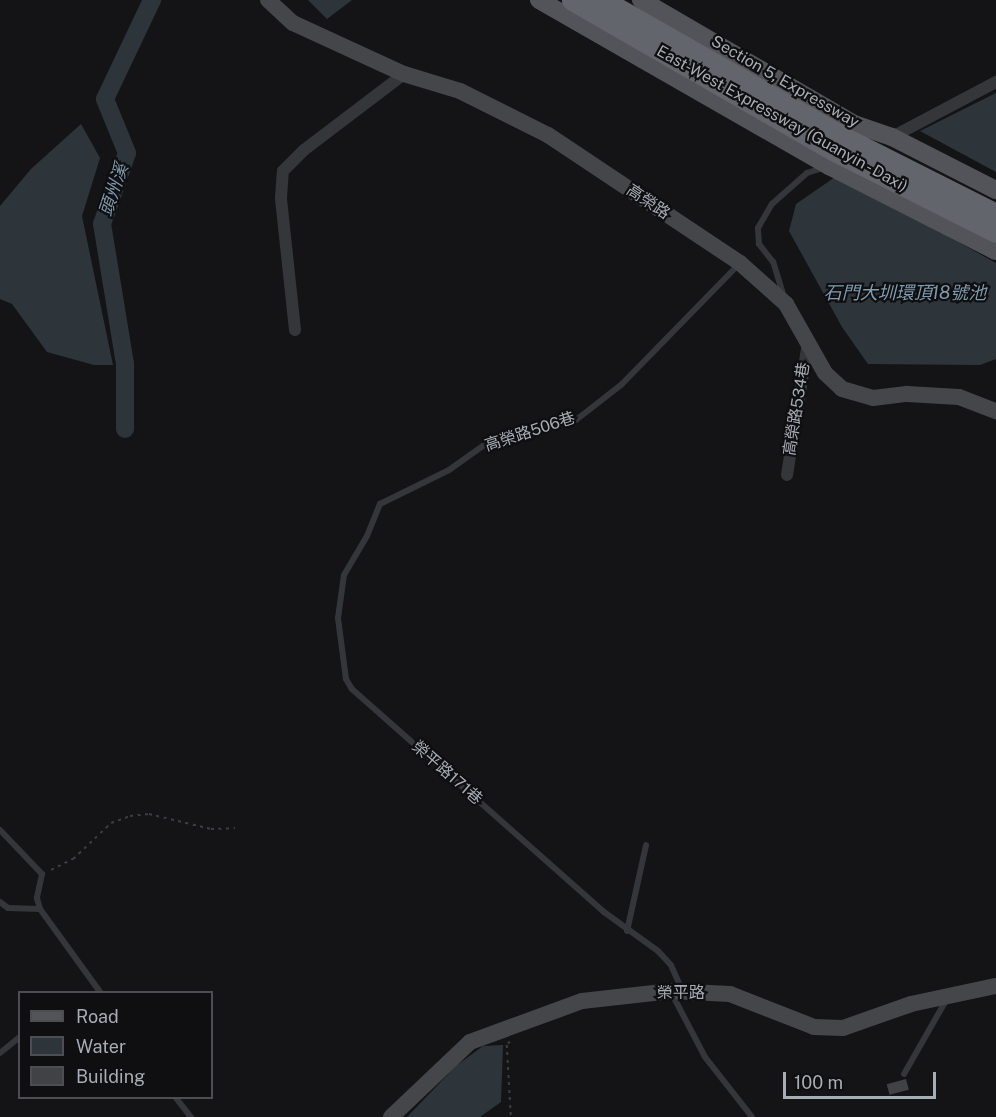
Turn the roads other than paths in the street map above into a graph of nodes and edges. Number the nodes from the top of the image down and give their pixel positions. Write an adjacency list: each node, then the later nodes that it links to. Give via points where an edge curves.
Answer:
1 (268, 0): 7 (street, 高榮路, via 293,22)
2 (539, 0): 10 (main road)
3 (572, 0): 13 (highway, East-West Expressway (Guanyin - Daxi), bridge, via 833,150)
4 (603, 0): 12 (highway, East-West Expressway (Guanyin - Daxi), bridge, via 845,138)
5 (641, 0): 6 (main road, Section 5, Expressway)
6 (660, 5): 9 (main road, Section 5, Expressway, via 854,124)
7 (404, 74): 15 (street, 高榮路, via 460,91 548,135); 17 (street, via 304,150 283,171 281,198)
8 (996, 82): 9 (street)
9 (892, 137): 11 (main road, Section 5, Expressway)
10 (829, 166): 14 (main road); 16 (lane, via 807,173 772,204 758,228 759,244 773,262)
11 (996, 190)
12 (996, 214)
13 (996, 232)
14 (996, 251)
15 (740, 263): 16 (street, 高榮路); 21 (lane, 高榮路506巷, via 622,384 576,420 487,443 449,470)
16 (786, 304): 18 (street, 高榮路)
17 (295, 330)
18 (808, 342): 19 (street, 高榮路, via 825,373 853,394 873,398 908,394 959,397); 20 (street, 高榮路534巷)
19 (996, 411)
20 (787, 475)
21 (380, 504): 26 (lane, 榮平路171巷, via 344,575 338,618 346,679 352,689)
22 (0, 830): 25 (lane, via 42,874 37,898)
23 (646, 844): 26 (lane)
24 (0, 902): 25 (lane, via 8,908)
25 (40, 909): 28 (lane)
26 (627, 931): 29 (lane, 榮平路171巷, via 671,965)
27 (996, 986): 30 (street, 榮平路)
28 (99, 991)
29 (677, 991): 30 (street, 榮平路, via 730,994 814,1027 843,1028); 36 (street, 榮平路, via 582,1001 470,1042); 37 (lane, 榮平路171巷, via 705,1058)
30 (942, 998): 33 (lane, via 944,1004)
31 (18, 1039): 32 (lane)
32 (0, 1053)
33 (904, 1074)
34 (178, 1099): 35 (lane)
35 (191, 1117)
36 (390, 1117)
37 (752, 1117)

